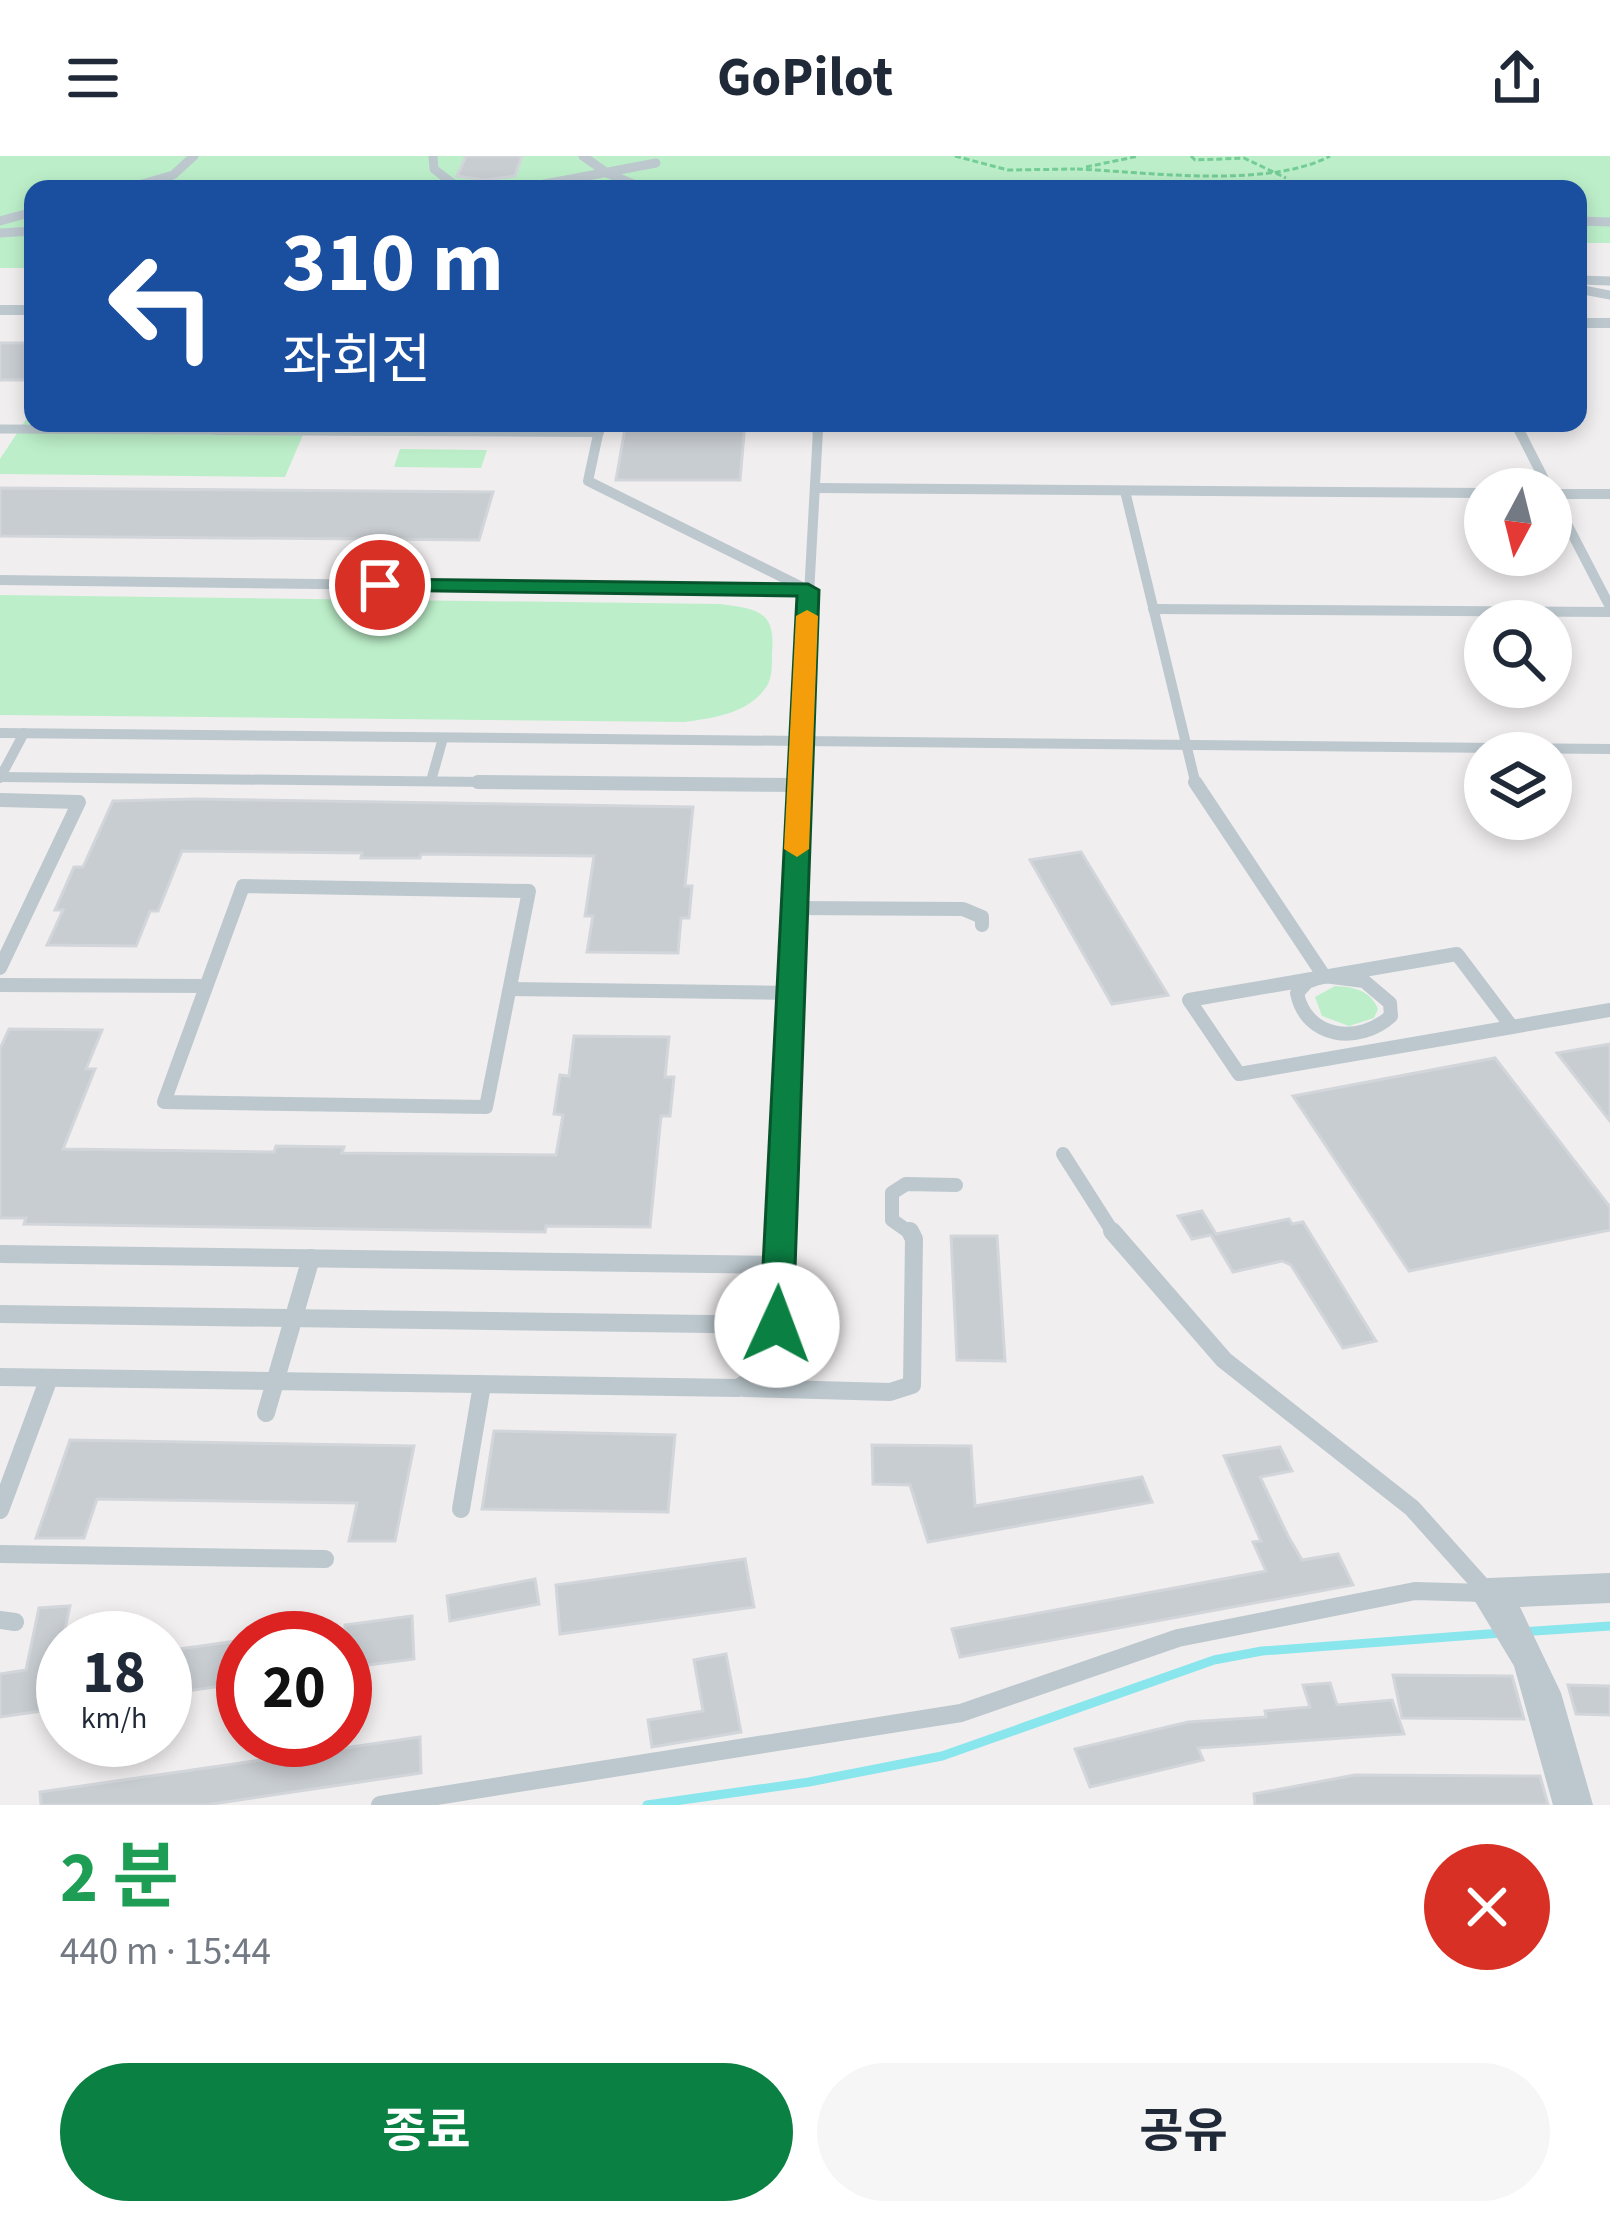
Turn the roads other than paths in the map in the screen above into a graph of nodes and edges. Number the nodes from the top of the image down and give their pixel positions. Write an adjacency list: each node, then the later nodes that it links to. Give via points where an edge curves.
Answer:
1 (194, 156): 6 (lane)
2 (433, 156): 7 (lane, via 434,169)
3 (584, 156): 5 (lane)
4 (656, 164): 5 (lane)
5 (607, 173): 8 (lane); 9 (lane)
6 (160, 180)
7 (448, 180)
8 (568, 180)
9 (624, 180)
10 (599, 432): 21 (lane, via 588,481)
11 (817, 432): 14 (lane)
12 (1520, 432): 13 (lane)
13 (1538, 468)
14 (814, 488): 15 (lane); 21 (lane)
15 (1125, 491): 16 (lane); 22 (lane)
16 (1464, 493)
17 (1572, 493): 18 (lane)
18 (1610, 494)
19 (1572, 534): 23 (lane)
20 (0, 580): 21 (lane)
21 (808, 590): 27 (lane)
22 (1154, 609): 23 (lane); 28 (lane)
23 (1610, 610)
24 (0, 733): 25 (lane)
25 (24, 734): 26 (lane); 30 (lane)
26 (443, 737): 27 (lane); 31 (lane)
27 (801, 741): 28 (lane); 32 (lane)
28 (1186, 747): 29 (lane); 37 (lane, via 1207,805)
29 (1610, 749)
30 (0, 778): 31 (lane)
31 (431, 782): 32 (lane)
32 (799, 785): 34 (lane)
33 (0, 800): 36 (lane, via 79,802)
34 (794, 908): 35 (lane, via 963,909 982,917); 41 (lane)
35 (982, 925)
36 (0, 968)
37 (1324, 976): 43 (lane, via 1457,954); 44 (lane, via 1364,981 1390,1003 1383,1027); 44 (lane, via 1297,993 1307,1020); 45 (lane, via 1189,1000 1239,1074)
38 (0, 985): 39 (lane)
39 (206, 986): 40 (lane, via 243,886 529,891); 40 (lane, via 164,1102 486,1107)
40 (510, 989): 41 (lane)
41 (791, 993): 50 (lane)
42 (1610, 1010): 43 (lane)
43 (1511, 1027): 45 (lane)
44 (1367, 1034): 45 (lane)
45 (1379, 1049)
46 (1063, 1154): 65 (lane, via 1123,1247 1223,1360 1412,1508)
47 (956, 1185): 58 (lane, via 906,1184 892,1193 892,1220 914,1239 912,1385 890,1392)
48 (0, 1254): 49 (lane)
49 (311, 1258): 50 (lane); 52 (lane)
50 (779, 1264): 53 (lane)
51 (0, 1314): 52 (lane)
52 (294, 1318): 53 (lane); 56 (lane)
53 (777, 1325): 58 (lane, via 774,1354 759,1378)
54 (0, 1378): 55 (lane)
55 (50, 1378): 56 (lane); 61 (lane)
56 (275, 1382): 57 (lane); 59 (lane)
57 (482, 1385): 58 (lane); 60 (lane)
58 (738, 1388)
59 (266, 1413)
60 (460, 1509)
61 (0, 1510)
62 (0, 1554): 63 (lane)
63 (325, 1559)
64 (1610, 1588): 65 (street)
65 (1508, 1620): 66 (lane, via 1415,1591 1178,1637 961,1713); 67 (street, via 1551,1717)
66 (380, 1805)
67 (1573, 1805)

